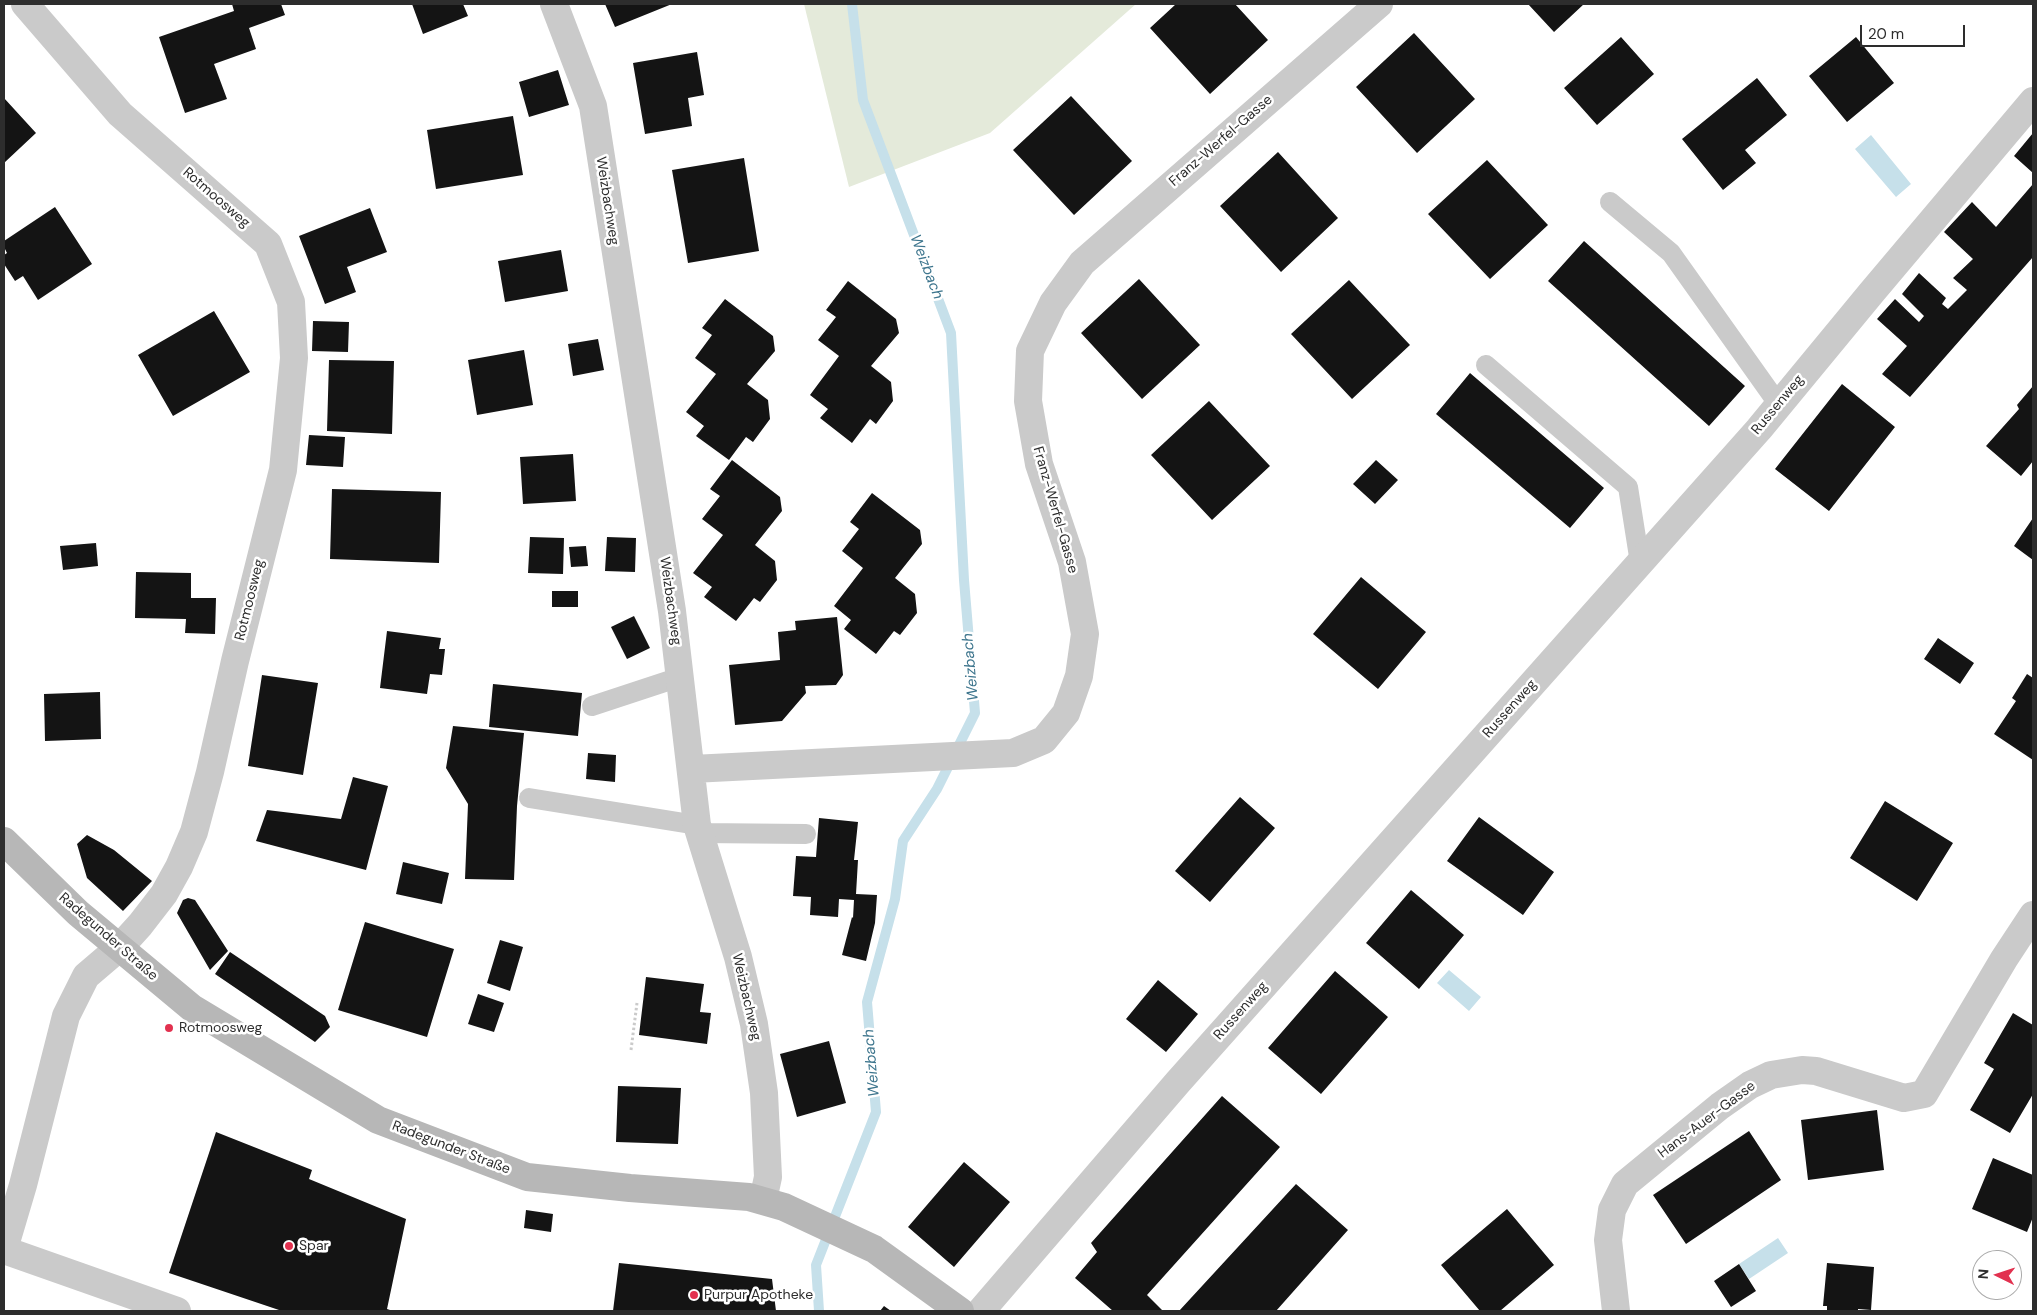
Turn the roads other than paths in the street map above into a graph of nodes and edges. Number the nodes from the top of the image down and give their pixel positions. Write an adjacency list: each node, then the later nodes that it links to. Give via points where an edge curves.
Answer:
1 (25, 4): 17 (street, Rotmoosweg, via 120,114 268,244 291,302 294,358 283,470 234,661 210,772 196,823 179,867 164,894)
2 (554, 4): 9 (street, Weizbachweg, via 592,106)
3 (1379, 4): 11 (street, Franz-Werfel-Gasse, via 1082,263 1053,303 1030,350 1028,400 1039,464 1072,562 1085,634 1079,676 1066,713 1044,740 1013,753)
4 (2033, 101): 7 (street, Russenweg)
5 (1610, 202): 7 (lane, via 1671,253)
6 (1486, 365): 8 (lane, via 1628,487)
7 (1779, 404): 8 (street, Russenweg)
8 (1640, 563): 22 (street, Russenweg, via 1178,1082)
9 (680, 677): 10 (lane); 11 (street, Weizbachweg)
10 (592, 706)
11 (692, 769): 13 (street, Weizbachweg)
12 (529, 798): 13 (lane)
13 (698, 829): 14 (lane); 18 (street, Weizbachweg, via 738,957 754,1024 764,1093 768,1177)
14 (806, 834)
15 (4, 841): 17 (main road, Radegunder Straße, via 78,913)
16 (2033, 915): 23 (street, Hans-Auer-Gasse, via 1924,1094 1904,1098 1816,1071 1771,1075 1720,1106 1625,1184 1612,1210 1608,1240)
17 (120, 947): 18 (main road, Radegunder Straße, via 192,1008 378,1120 527,1177); 19 (street, Rotmoosweg, via 86,976 66,1016)
18 (763, 1200): 21 (main road, Radegunder Straße, via 801,1214 874,1249)
19 (4, 1250): 20 (street, Rotmoosweg)
20 (177, 1311)
21 (960, 1311)
22 (981, 1311)
23 (1616, 1311)

